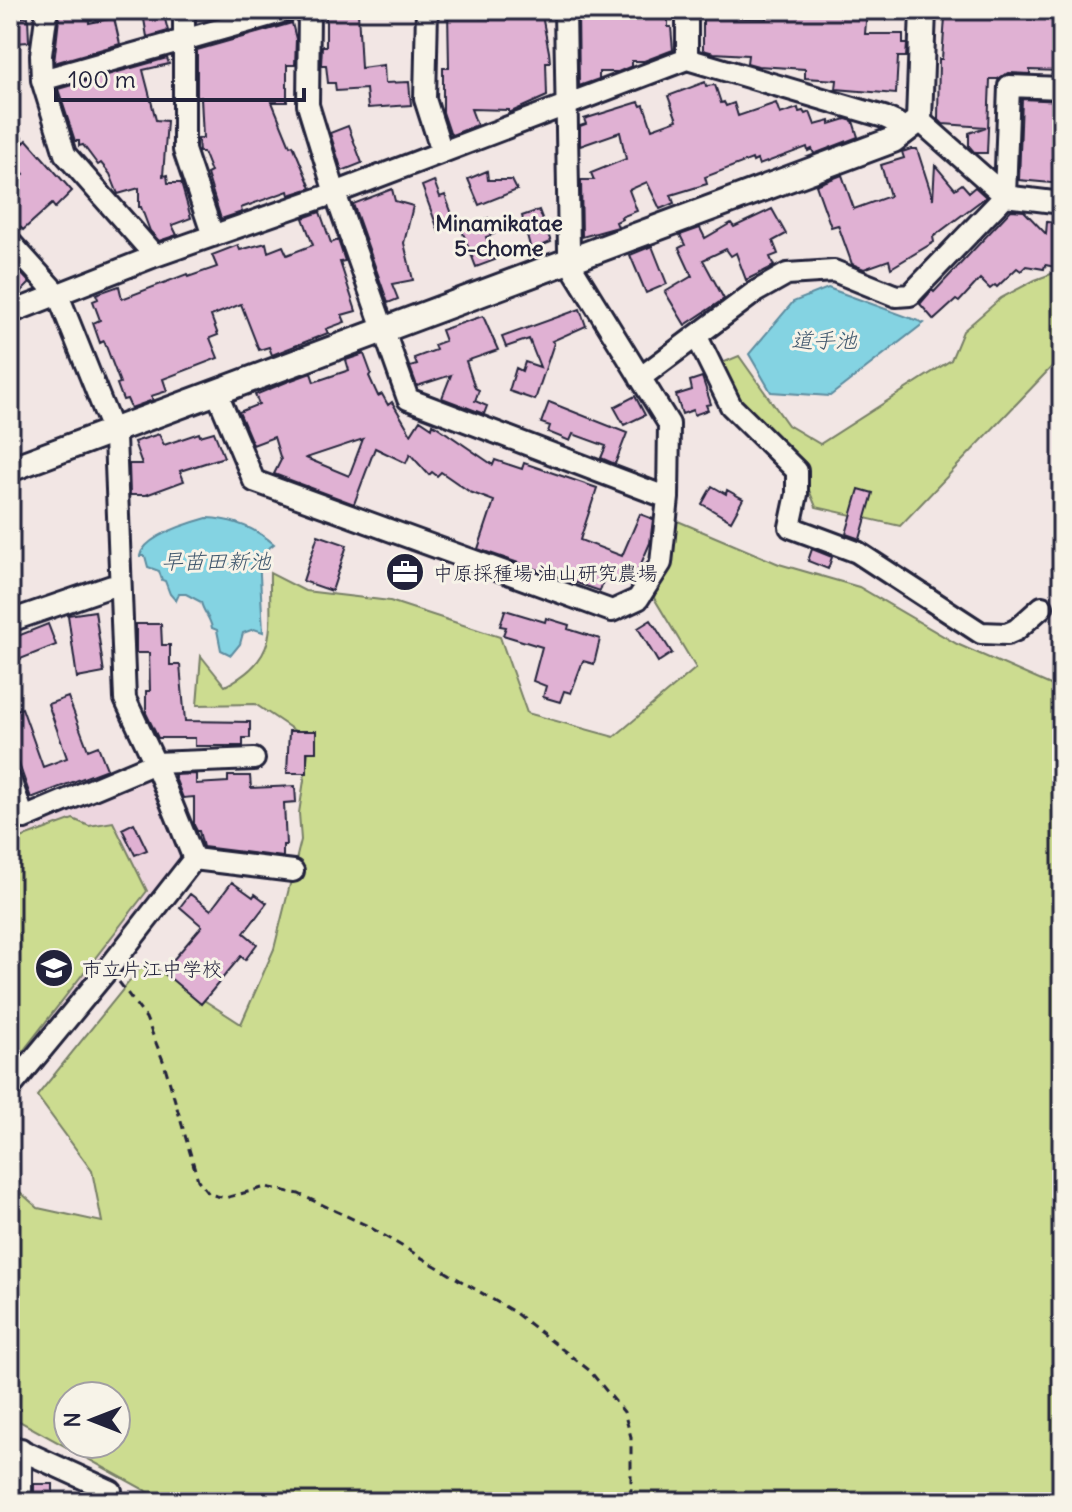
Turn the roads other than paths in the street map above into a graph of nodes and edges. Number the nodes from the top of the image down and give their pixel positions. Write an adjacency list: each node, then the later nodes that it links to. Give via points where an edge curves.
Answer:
1 (47, 10): 11 (street)
2 (184, 10): 9 (street)
3 (289, 10): 9 (street)
4 (309, 10): 16 (street, via 308,105)
5 (427, 10): 15 (street, via 425,99)
6 (565, 10): 13 (street)
7 (687, 10): 10 (street)
8 (923, 10): 14 (street)
9 (184, 38): 11 (street); 19 (street, via 184,150)
10 (687, 59): 13 (street); 14 (street)
11 (42, 80): 21 (street, via 65,154)
12 (1062, 88): 17 (street, via 1009,86)
13 (567, 105): 15 (street); 22 (street)
14 (911, 127): 17 (street); 22 (street, via 893,140)
15 (442, 152): 16 (street)
16 (335, 193): 19 (street); 25 (street)
17 (1005, 196): 18 (street); 26 (street, via 910,295 896,296 834,271 787,274)
18 (1062, 203)
19 (213, 236): 21 (street)
20 (10, 242): 23 (street)
21 (155, 256): 23 (street)
22 (572, 261): 25 (street); 27 (street)
23 (58, 295): 24 (street); 29 (street)
24 (10, 313)
25 (385, 330): 28 (street); 31 (street, via 408,399)
26 (697, 337): 27 (street); 33 (street, via 731,406 797,471 790,527 857,552 981,633 1007,634)
27 (640, 378): 31 (street, via 669,424)
28 (217, 393): 29 (street); 31 (street, via 254,481 612,611 638,599 661,563)
29 (112, 430): 30 (street); 32 (street)
30 (10, 469)
31 (668, 498)
32 (120, 589): 34 (street, via 112,586); 36 (street, via 125,699)
33 (1042, 607)
34 (10, 621)
35 (254, 759): 36 (street)
36 (155, 763): 37 (street, via 24,818); 38 (street)
37 (10, 780)
38 (194, 859): 39 (street); 40 (street)
39 (293, 871)
40 (10, 1088)
41 (16, 1447): 42 (street); 43 (street, via 111,1491)
42 (21, 1502)
43 (110, 1502)

